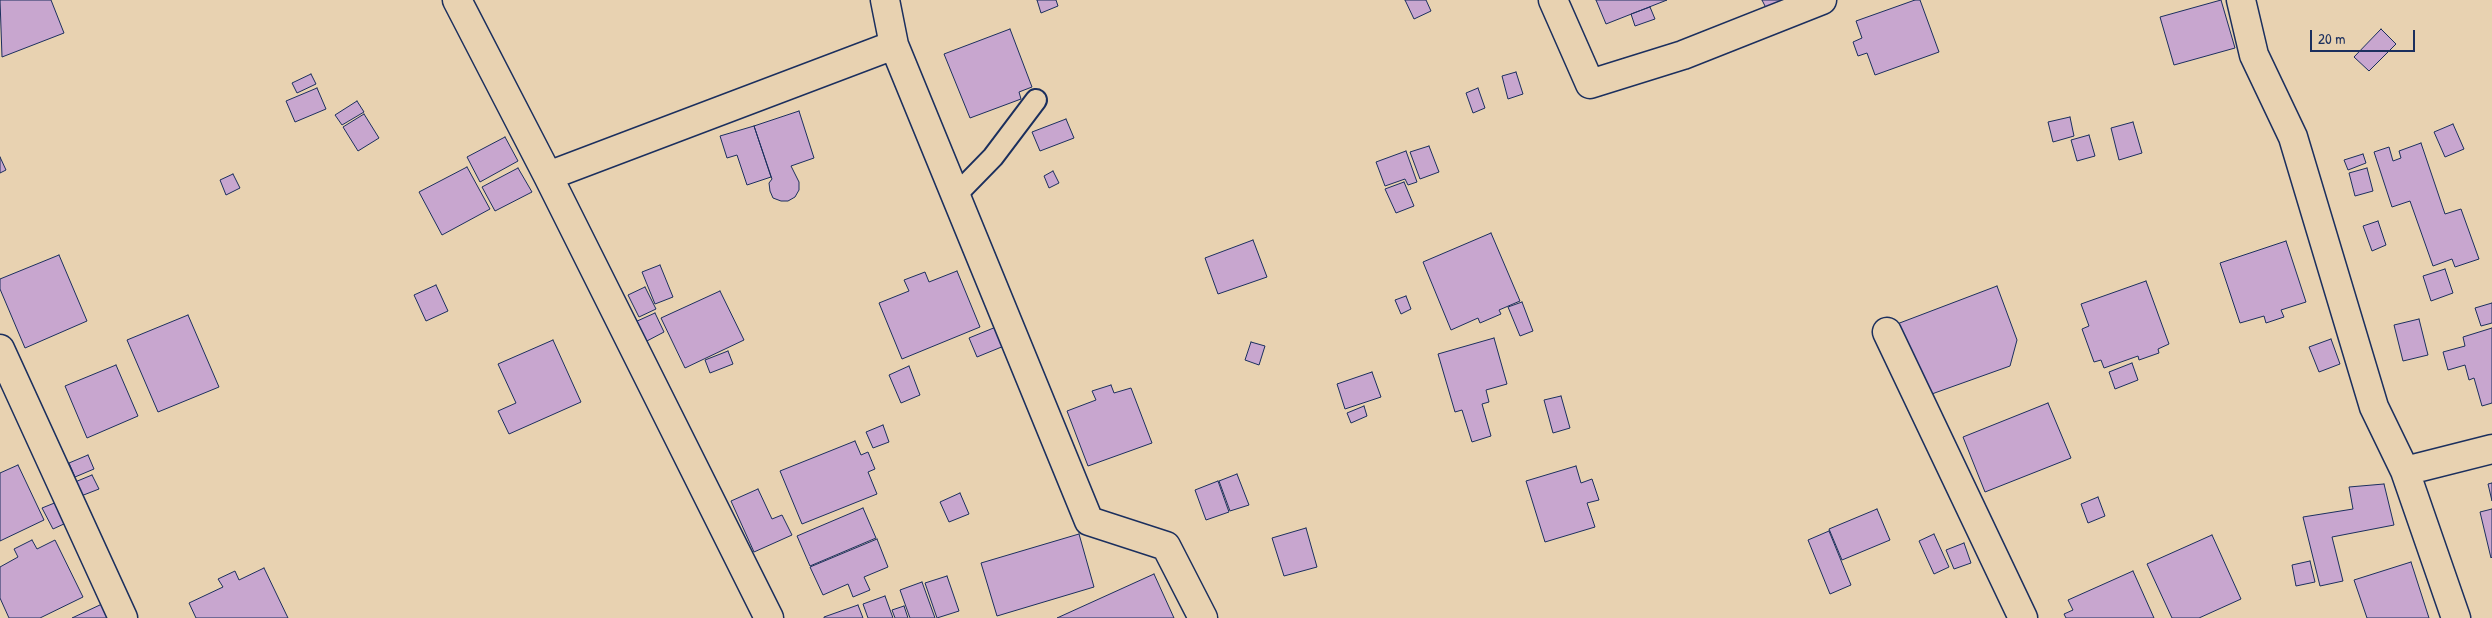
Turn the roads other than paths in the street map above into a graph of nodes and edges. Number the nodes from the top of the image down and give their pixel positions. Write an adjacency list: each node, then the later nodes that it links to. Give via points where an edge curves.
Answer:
1 (456, 0): 8 (street)
2 (885, 0): 6 (street)
3 (1553, 0): 4 (street, via 1590,84 1684,55)
4 (1822, 0)
5 (2241, 0): 13 (street, via 2254,55 2294,137 2374,408)
6 (894, 45): 8 (street); 9 (street)
7 (1036, 100): 9 (lane, via 993,157)
8 (548, 176): 15 (street)
9 (955, 196): 16 (street, via 1089,521 1166,546)
10 (1887, 332): 17 (street)
11 (0, 349): 14 (street)
12 (2492, 449): 13 (street)
13 (2405, 471): 18 (street)
14 (123, 618)
15 (769, 618)
16 (1203, 618)
17 (2023, 618)
18 (2456, 618)

